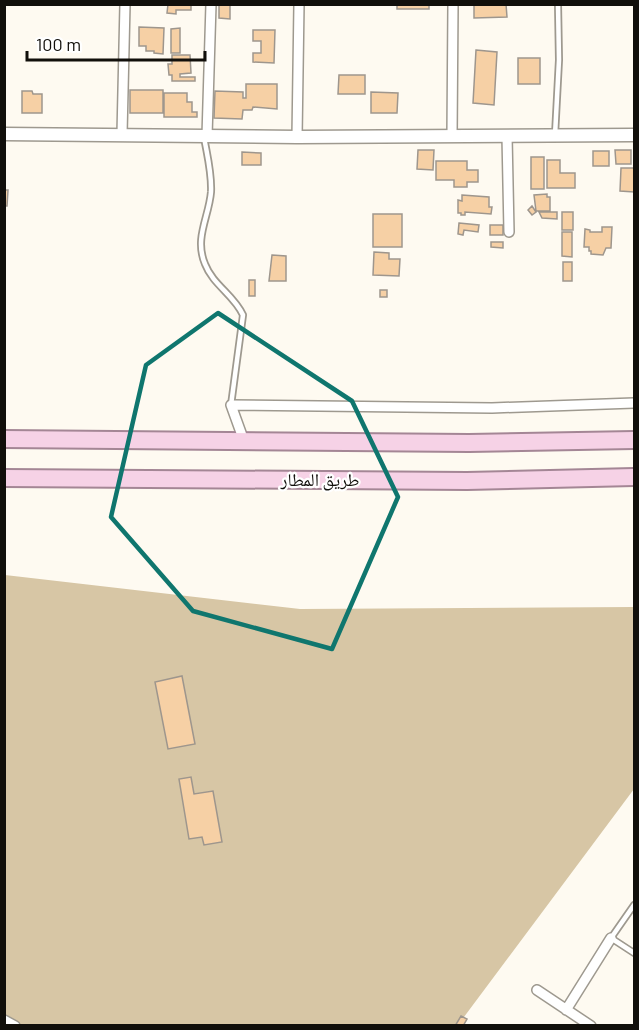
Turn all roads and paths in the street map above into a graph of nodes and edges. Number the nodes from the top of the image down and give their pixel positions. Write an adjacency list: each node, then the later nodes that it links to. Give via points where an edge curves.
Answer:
1 (125, 4): 7 (street)
2 (211, 4): 10 (street)
3 (299, 4): 13 (street)
4 (453, 4): 11 (street)
5 (558, 4): 8 (lane)
6 (4, 134): 7 (street)
7 (122, 134): 10 (street)
8 (555, 135): 9 (street); 12 (street)
9 (634, 135)
10 (205, 136): 13 (street); 16 (lane, via 211,195 201,231 204,262 213,281 243,315)
11 (452, 136): 12 (street); 13 (street)
12 (507, 136): 14 (street)
13 (297, 137)
14 (509, 232)
15 (634, 403): 16 (street, via 492,408)
16 (231, 405): 19 (street)
17 (4, 439): 19 (highway)
18 (634, 440): 19 (highway)
19 (244, 441)
20 (634, 477): 21 (highway, طريق المطار, via 467,481)
21 (4, 478)
22 (634, 905): 23 (lane)
23 (612, 938): 24 (lane); 26 (street)
24 (634, 953)
25 (537, 990): 26 (street)
26 (566, 1010): 29 (street)
27 (4, 1020): 28 (street)
28 (15, 1026)
29 (591, 1026)

